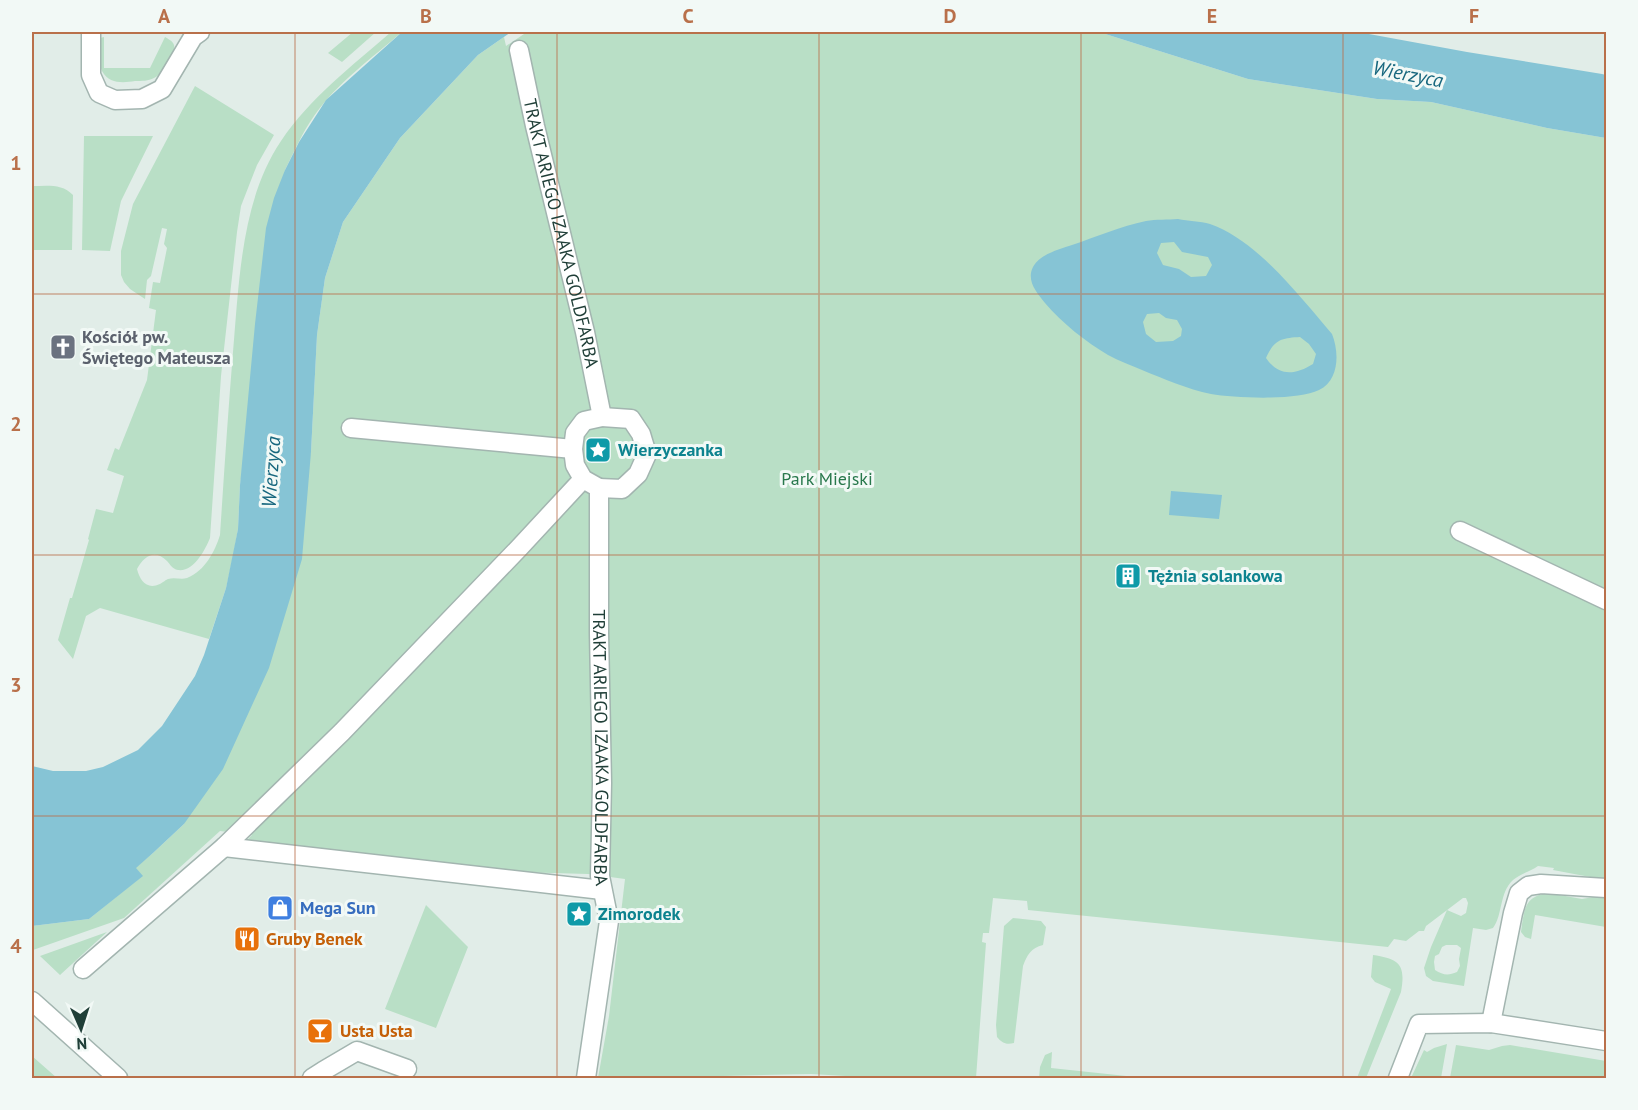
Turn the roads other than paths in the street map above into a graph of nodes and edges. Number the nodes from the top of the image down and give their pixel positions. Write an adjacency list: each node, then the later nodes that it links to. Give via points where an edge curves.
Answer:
1 (91, 32): 2 (street, via 91,75 99,93 114,99 142,99 162,89 193,37)
2 (200, 32)
3 (519, 50): 4 (street, TRAKT ARIEGO IZAAKA GOLDFARBA)
4 (602, 417): 6 (street, via 584,420 575,433); 7 (street, via 630,419 647,454 638,474 622,489)
5 (351, 428): 6 (street)
6 (573, 448): 7 (street, TRAKT ARIEGO IZAAKA GOLDFARBA, via 575,465)
7 (591, 483): 10 (street, via 519,548 342,732); 12 (street, TRAKT ARIEGO IZAAKA GOLDFARBA, via 599,633)
8 (1460, 531): 9 (street)
9 (1606, 600)
10 (224, 846): 12 (street); 13 (street)
11 (1606, 888): 15 (street, via 1541,884 1528,886 1519,893)
12 (602, 890): 20 (street, TRAKT ARIEGO IZAAKA GOLDFARBA, via 609,921)
13 (83, 969)
14 (32, 1001): 18 (street)
15 (1491, 1023): 16 (street); 21 (street, via 1419,1024)
16 (1606, 1041)
17 (407, 1069): 19 (street, via 357,1051)
18 (118, 1078)
19 (312, 1078)
20 (586, 1078)
21 (1398, 1078)

